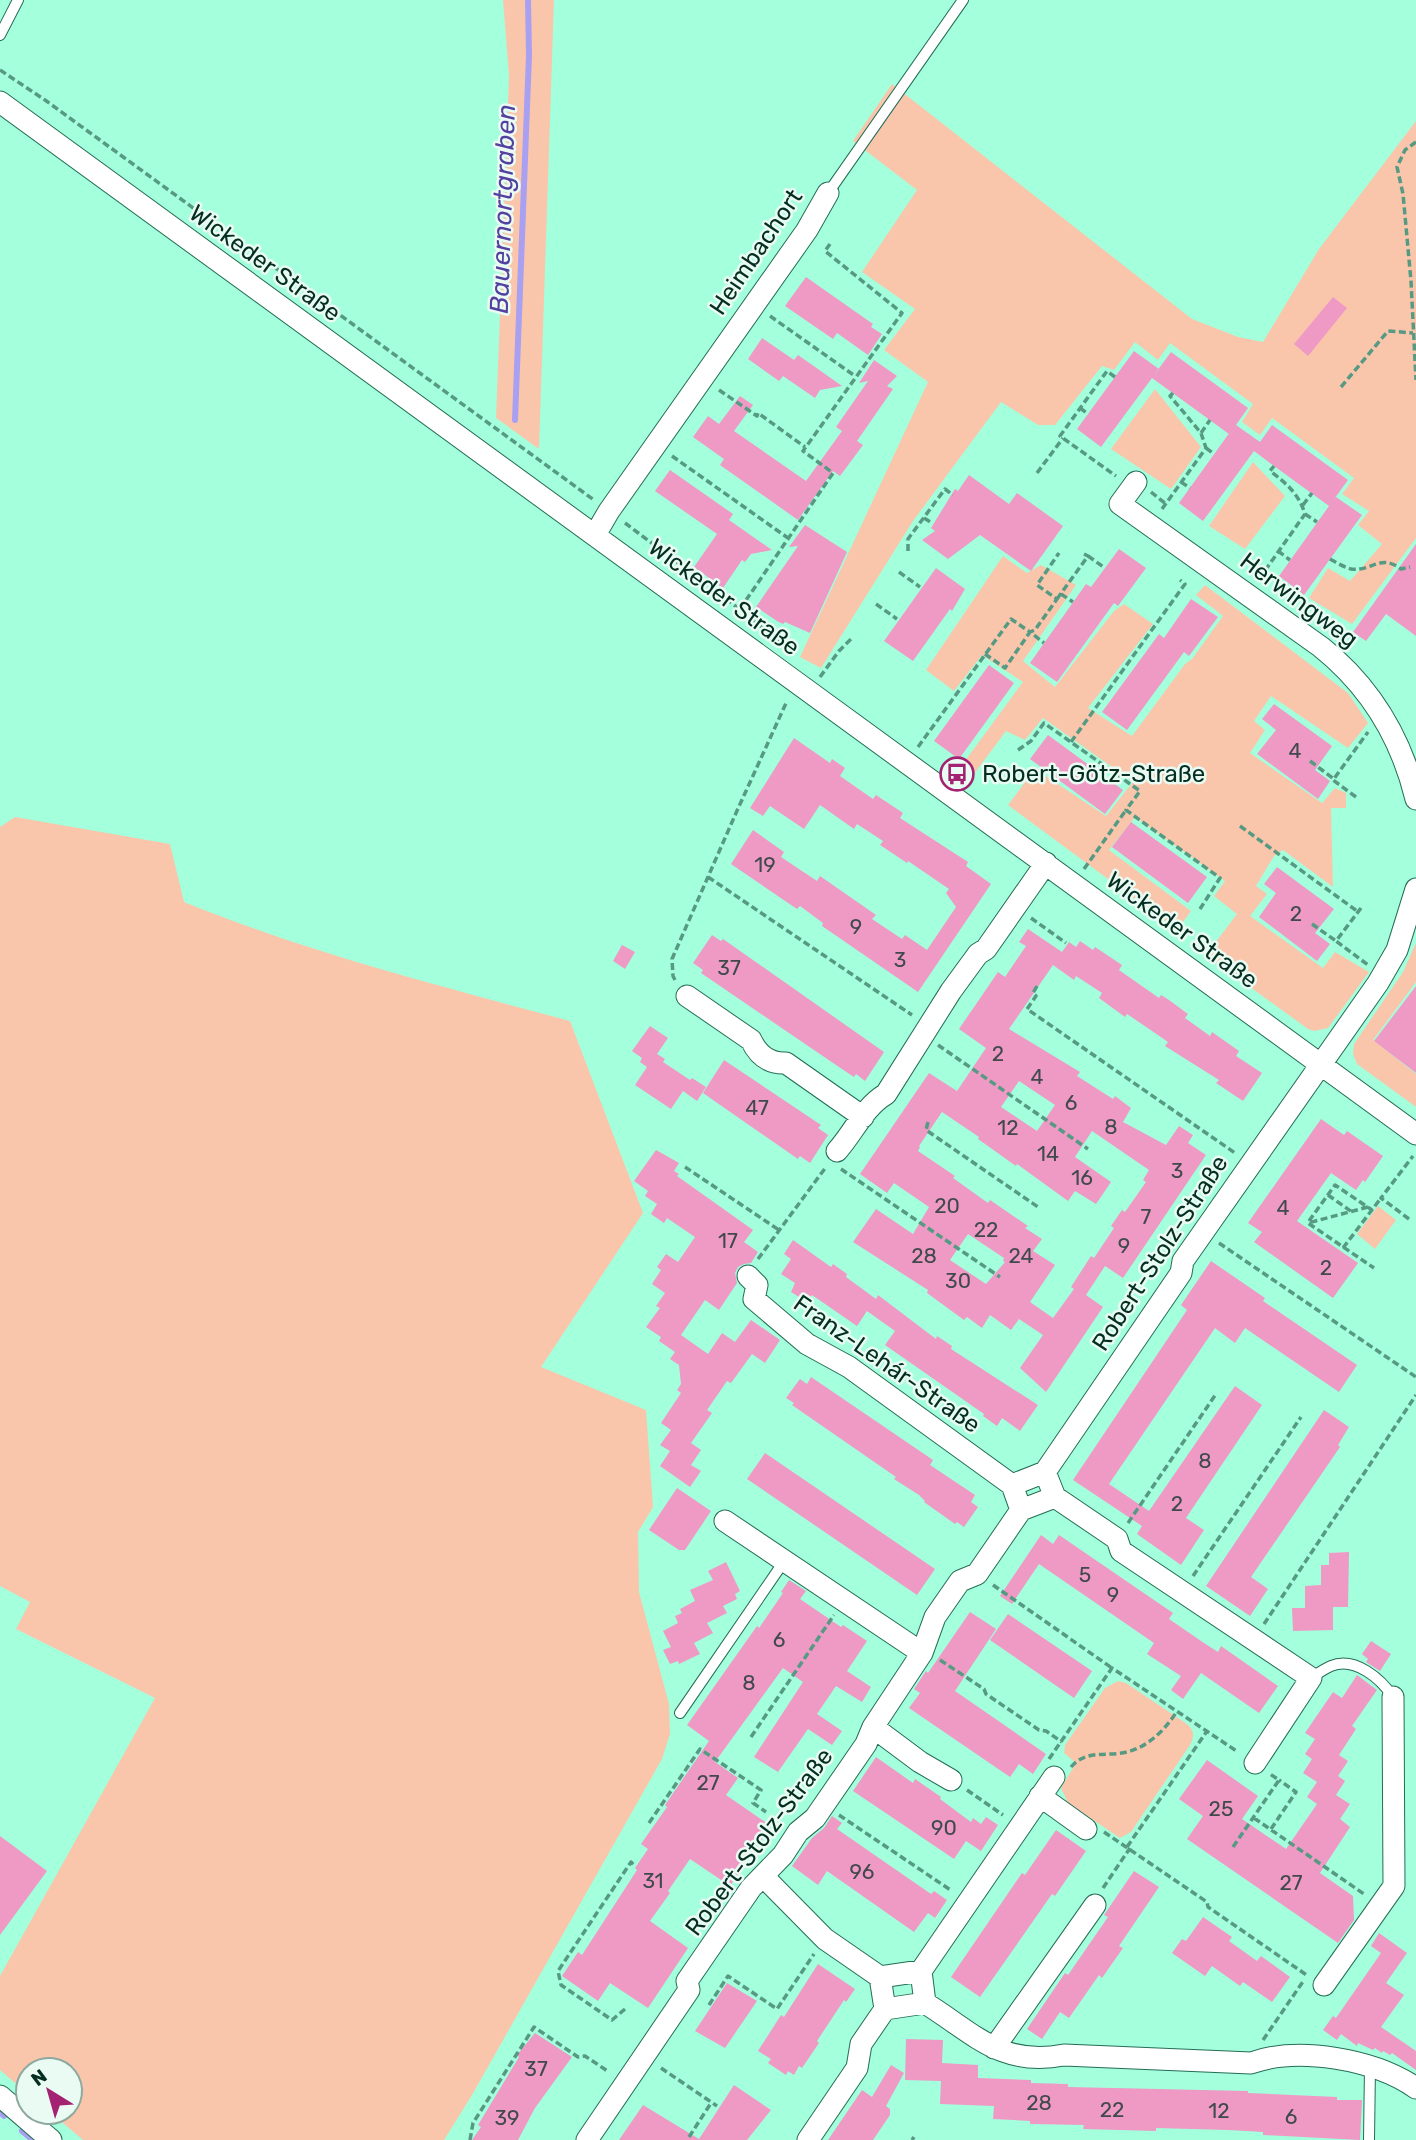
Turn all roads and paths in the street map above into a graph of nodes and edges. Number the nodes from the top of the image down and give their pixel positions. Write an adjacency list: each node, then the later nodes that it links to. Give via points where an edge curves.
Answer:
1 (18, 0): 3 (lane)
2 (962, 0): 7 (lane, Heimbachort)
3 (0, 35)
4 (0, 71): 36 (path)
5 (0, 102): 42 (street, Wickeder Straße)
6 (1416, 142): 9 (path, via 1405,150 1397,167)
7 (828, 192): 10 (street, Heimbachort)
8 (830, 244): 12 (path, via 825,251 902,313)
9 (1413, 282): 11 (path)
10 (754, 305): 12 (path); 14 (street, Heimbachort)
11 (1413, 333): 15 (path); 16 (path, via 1388,331)
12 (856, 377): 24 (path)
13 (1115, 377): 18 (path, via 1107,371)
14 (703, 378): 23 (street, Heimbachort); 24 (path)
15 (1416, 380)
16 (1341, 387)
17 (1173, 393): 21 (path, via 1170,396)
18 (1080, 408): 19 (path); 22 (path, via 1060,436)
19 (1088, 414)
20 (1210, 420): 21 (path)
21 (1201, 433): 25 (path)
22 (1063, 438): 28 (path); 30 (path)
23 (656, 445): 36 (street, Heimbachort); 43 (path)
24 (806, 447): 43 (path, via 803,451 833,473)
25 (1206, 448): 26 (path); 29 (path)
26 (1214, 454)
27 (1274, 466): 35 (path, via 1270,471 1289,485)
28 (1037, 473)
29 (1181, 482): 31 (path); 34 (path)
30 (1137, 486): 34 (path); 74 (street, Herwingweg, via 1120,504 1349,670 1395,736)
31 (1190, 488)
32 (1312, 493): 35 (path)
33 (953, 495): 39 (path, via 945,489)
34 (1166, 503): 38 (path)
35 (1303, 505): 37 (path)
36 (609, 511): 42 (street, Heimbachort); 59 (path)
37 (1305, 514): 40 (path); 45 (path)
38 (1156, 517)
39 (924, 518): 41 (path); 44 (path, via 908,539)
40 (1317, 522)
41 (932, 523)
42 (595, 535): 66 (street, Wickeder Straße)
43 (788, 538): 59 (path)
44 (908, 551)
45 (1278, 551): 48 (path); 53 (path)
46 (1059, 553): 56 (path, via 1037,585)
47 (1330, 559): 49 (path, via 1353,569 1382,561 1401,569)
48 (1290, 560)
49 (1410, 567)
50 (1105, 568): 55 (path, via 1086,555)
51 (899, 572): 54 (path)
52 (1180, 580): 68 (path, via 1185,584)
53 (1258, 581)
54 (920, 587)
55 (1061, 594): 56 (path); 57 (path)
56 (1057, 599): 61 (path)
57 (1073, 602)
58 (876, 604): 60 (path)
59 (740, 609): 64 (path, via 780,642)
60 (897, 619)
61 (1030, 632): 63 (path); 65 (path, via 1011,619); 65 (path, via 1004,668)
62 (852, 638): 66 (path, via 817,681 804,672)
63 (1044, 643)
64 (785, 652)
65 (985, 654): 71 (path)
66 (796, 682): 71 (street, Wickeder Straße); 78 (path)
67 (1375, 723): 72 (path)
68 (1070, 742): 69 (path, via 1044,723); 75 (path, via 1140,791)
69 (1018, 750)
70 (1310, 761): 72 (path)
71 (907, 763): 77 (street, Wickeder Straße)
72 (1334, 779): 73 (path)
73 (1356, 797)
74 (1416, 799)
75 (1126, 810): 79 (path); 82 (path, via 1220,878)
76 (1240, 826): 84 (path, via 1359,909)
77 (1046, 863): 79 (street, Wickeder Straße); 81 (street)
78 (708, 877): 88 (path, via 673,959 673,976); 89 (path)
79 (1074, 883): 90 (street, Wickeder Straße)
80 (1416, 889): 90 (street, via 1397,950)
81 (1016, 906): 85 (path); 89 (street)
82 (1200, 909)
83 (1312, 924): 84 (path)
84 (1336, 941): 86 (path)
85 (1066, 943)
86 (1374, 969)
87 (1037, 986): 97 (path, via 1027,1010)
88 (687, 996): 91 (street, via 751,1040 757,1052 775,1063 786,1063)
89 (926, 1031): 91 (street, via 886,1094 873,1102); 94 (path)
90 (1320, 1064): 93 (street, Wickeder Straße); 97 (street, Robert-Stolz-Straße)
91 (863, 1117): 95 (street)
92 (929, 1122): 101 (path, via 926,1130)
93 (1416, 1134)
94 (1088, 1149)
95 (837, 1151)
96 (1413, 1156): 100 (path)
97 (1250, 1163): 107 (street, Robert-Stolz-Straße)
98 (685, 1167): 106 (path)
99 (1328, 1195): 102 (path); 103 (path, via 1335,1185); 105 (path)
100 (1381, 1198): 103 (path); 104 (path)
101 (1038, 1207)
102 (1352, 1212): 103 (path); 105 (path)
103 (1370, 1212): 108 (path)
104 (1409, 1219)
105 (1308, 1223): 108 (path)
106 (779, 1230): 110 (path); 111 (path, via 832,1163)
107 (1203, 1232): 112 (path); 116 (street, Robert-Stolz-Straße, via 1183,1261 1181,1273)
108 (1343, 1248): 109 (path)
109 (1374, 1268)
110 (748, 1276): 117 (street, Franz-Lehár-Straße, via 757,1285 754,1299 807,1344 849,1367)
111 (1000, 1277)
112 (1416, 1377)
113 (1216, 1394): 121 (path)
114 (1416, 1395): 126 (path)
115 (1301, 1417): 124 (path)
116 (1045, 1472): 117 (street); 118 (street)
117 (1012, 1485): 119 (street)
118 (1055, 1497): 119 (street); 121 (street)
119 (1021, 1510): 123 (street, Robert-Stolz-Straße)
120 (725, 1521): 122 (street)
121 (1117, 1539): 124 (street, via 1121,1551)
122 (785, 1560): 125 (street); 132 (lane)
123 (977, 1574): 127 (street, Robert-Stolz-Straße, via 960,1581 941,1608); 128 (path)
124 (1182, 1592): 126 (street)
125 (845, 1600): 127 (street); 135 (path)
126 (1254, 1640): 129 (street)
127 (922, 1653): 133 (street, Robert-Stolz-Straße); 136 (path)
128 (1112, 1668): 131 (path); 136 (path)
129 (1311, 1678): 130 (lane, via 1333,1665 1364,1669 1385,1684); 137 (street)
130 (1393, 1697): 155 (street, via 1394,1886)
131 (1177, 1711): 134 (path); 138 (path, via 1150,1741 1129,1752 1082,1756 1066,1774)
132 (680, 1713)
133 (873, 1727): 139 (street); 142 (street, Robert-Stolz-Straße)
134 (1207, 1731): 137 (path); 149 (path)
135 (751, 1737)
136 (1062, 1742): 138 (path, via 1046,1764)
137 (1255, 1763): 140 (path)
138 (1054, 1777): 141 (street)
139 (951, 1780): 146 (path)
140 (1279, 1780): 144 (path); 148 (path, via 1296,1792)
141 (1040, 1796): 146 (street); 147 (street)
142 (824, 1805): 152 (street, Robert-Stolz-Straße); 153 (path)
143 (766, 1812): 145 (path, via 752,1803 761,1790 700,1749)
144 (1254, 1818): 148 (path); 150 (path)
145 (649, 1823)
146 (1020, 1826): 153 (street)
147 (1086, 1829): 149 (path, via 1096,1827)
148 (1270, 1829): 155 (path)
149 (1128, 1847): 154 (path); 159 (path)
150 (1233, 1847)
151 (634, 1865): 164 (path, via 631,1862 558,1971 561,1985 612,2020)
152 (763, 1876): 156 (street); 169 (street, Robert-Stolz-Straße, via 687,1981 688,1990)
153 (968, 1902): 157 (street)
154 (1095, 1905): 168 (street)
155 (1380, 1905): 159 (street)
156 (825, 1938): 158 (street); 160 (path)
157 (921, 1971): 158 (street); 162 (street)
158 (880, 1977): 166 (street)
159 (1316, 1980): 170 (path, via 1256,2049)
160 (795, 1981): 161 (path); 165 (path)
161 (801, 1985)
162 (925, 2003): 166 (street); 168 (street)
163 (709, 2005): 165 (path, via 729,1976)
164 (625, 2008)
165 (777, 2008): 167 (path)
166 (885, 2008): 181 (street, via 861,2043 857,2068)
167 (774, 2014)
168 (994, 2048): 170 (street, via 1024,2058 1064,2055)
169 (644, 2056): 172 (street, Robert-Stolz-Straße); 175 (path)
170 (1251, 2063): 171 (street, via 1267,2057 1328,2057)
171 (1370, 2066): 173 (street); 182 (lane)
172 (626, 2083): 179 (path, via 534,2027 473,2123); 180 (street, Robert-Stolz-Straße)
173 (1416, 2088)
174 (0, 2096): 178 (street)
175 (712, 2103): 176 (path); 177 (path)
176 (717, 2106)
177 (689, 2137)
178 (51, 2140)
179 (470, 2140)
180 (587, 2140)
181 (808, 2140)
182 (1369, 2140)

